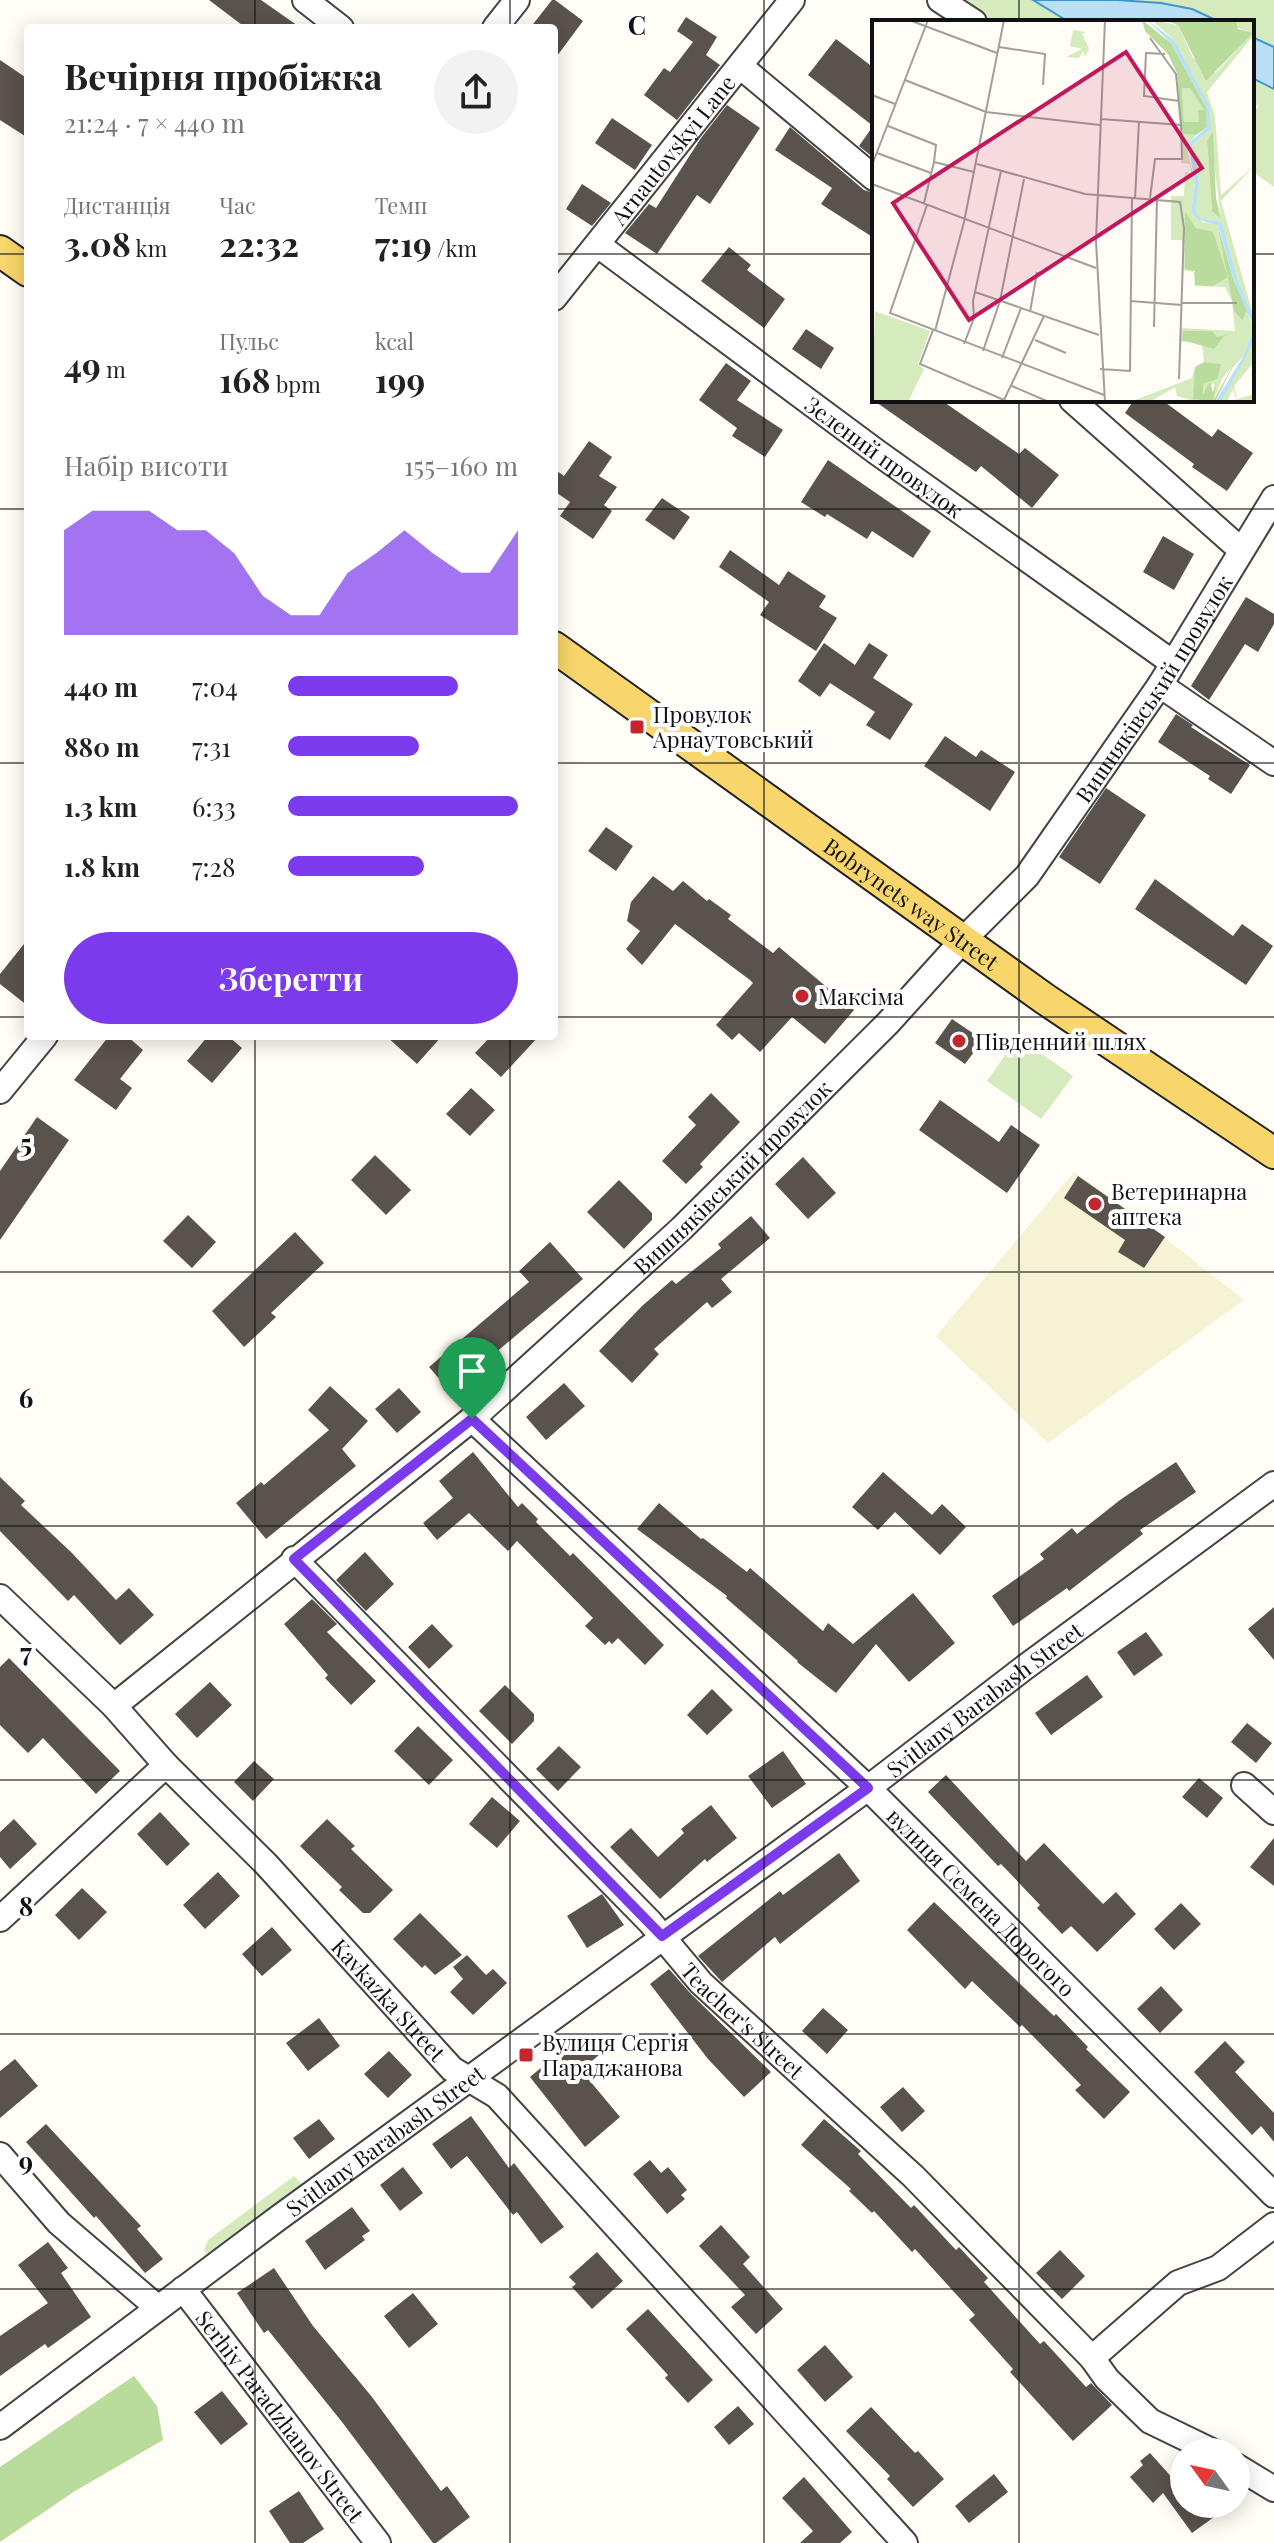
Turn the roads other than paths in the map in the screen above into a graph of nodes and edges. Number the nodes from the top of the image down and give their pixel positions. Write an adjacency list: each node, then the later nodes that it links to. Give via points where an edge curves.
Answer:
1 (305, 0): 6 (street)
2 (517, 0): 7 (street)
3 (792, 0): 8 (street, Arnautovskyi Lane)
4 (940, 0): 5 (street)
5 (971, 20)
6 (336, 24)
7 (498, 24)
8 (740, 66): 9 (street); 10 (street, Arnautovskyi Lane)
9 (872, 176)
10 (598, 245): 13 (street, Arnautovskyi Lane); 18 (street, Зелений провулок)
11 (0, 251): 12 (main road)
12 (24, 268)
13 (558, 293)
14 (1074, 402): 16 (street, Вишняківський провулок)
15 (1274, 498): 16 (street, Вишняківський провулок)
16 (1241, 550): 18 (street, Вишняківський провулок)
17 (558, 650): 21 (main road, Bobrynets way Street)
18 (1173, 663): 19 (street, Вишняківський провулок)
19 (1160, 685): 20 (street); 21 (street, Вишняківський провулок, via 1027,876)
20 (1274, 763)
21 (963, 940): 24 (main road, Bobrynets way Street); 25 (street, Вишняківський провулок, via 888,1023 681,1229)
22 (42, 1040): 23 (street)
23 (0, 1091)
24 (1274, 1153)
25 (472, 1419): 27 (street, Вишняківський провулок); 32 (street, вулиця Семена Дорогого)
26 (1274, 1484): 32 (street, Svitlany Barabash Street)
27 (294, 1559): 29 (street, Вишняківський провулок); 35 (street, Teacher's Street)
28 (0, 1597): 29 (street, Kavkazka Street)
29 (114, 1706): 30 (street, Kavkazka Street)
30 (166, 1765): 34 (street); 36 (street, Kavkazka Street, via 266,1864 452,2069)
31 (1244, 1785): 33 (street)
32 (868, 1788): 35 (street, Svitlany Barabash Street); 38 (street, вулиця Семена Дорогого)
33 (1274, 1812)
34 (0, 1919)
35 (662, 1936): 36 (street, Svitlany Barabash Street); 42 (street, Teacher's Street, via 701,1983 913,2176)
36 (470, 2077): 40 (street, Svitlany Barabash Street); 48 (street, Kavkazka Street, via 497,2096)
37 (0, 2155): 41 (street, via 59,2223)
38 (1274, 2195)
39 (1274, 2225): 42 (street, via 1218,2268 1178,2283)
40 (183, 2289): 41 (street, Svitlany Barabash Street); 47 (street, Serhiy Paradzhanov Street)
41 (158, 2308): 43 (street, Svitlany Barabash Street)
42 (1092, 2358): 44 (street, Teacher's Street, via 1150,2421)
43 (0, 2427)
44 (1185, 2438)
45 (1250, 2474): 46 (street)
46 (1274, 2489)
47 (378, 2543)
48 (905, 2543)

